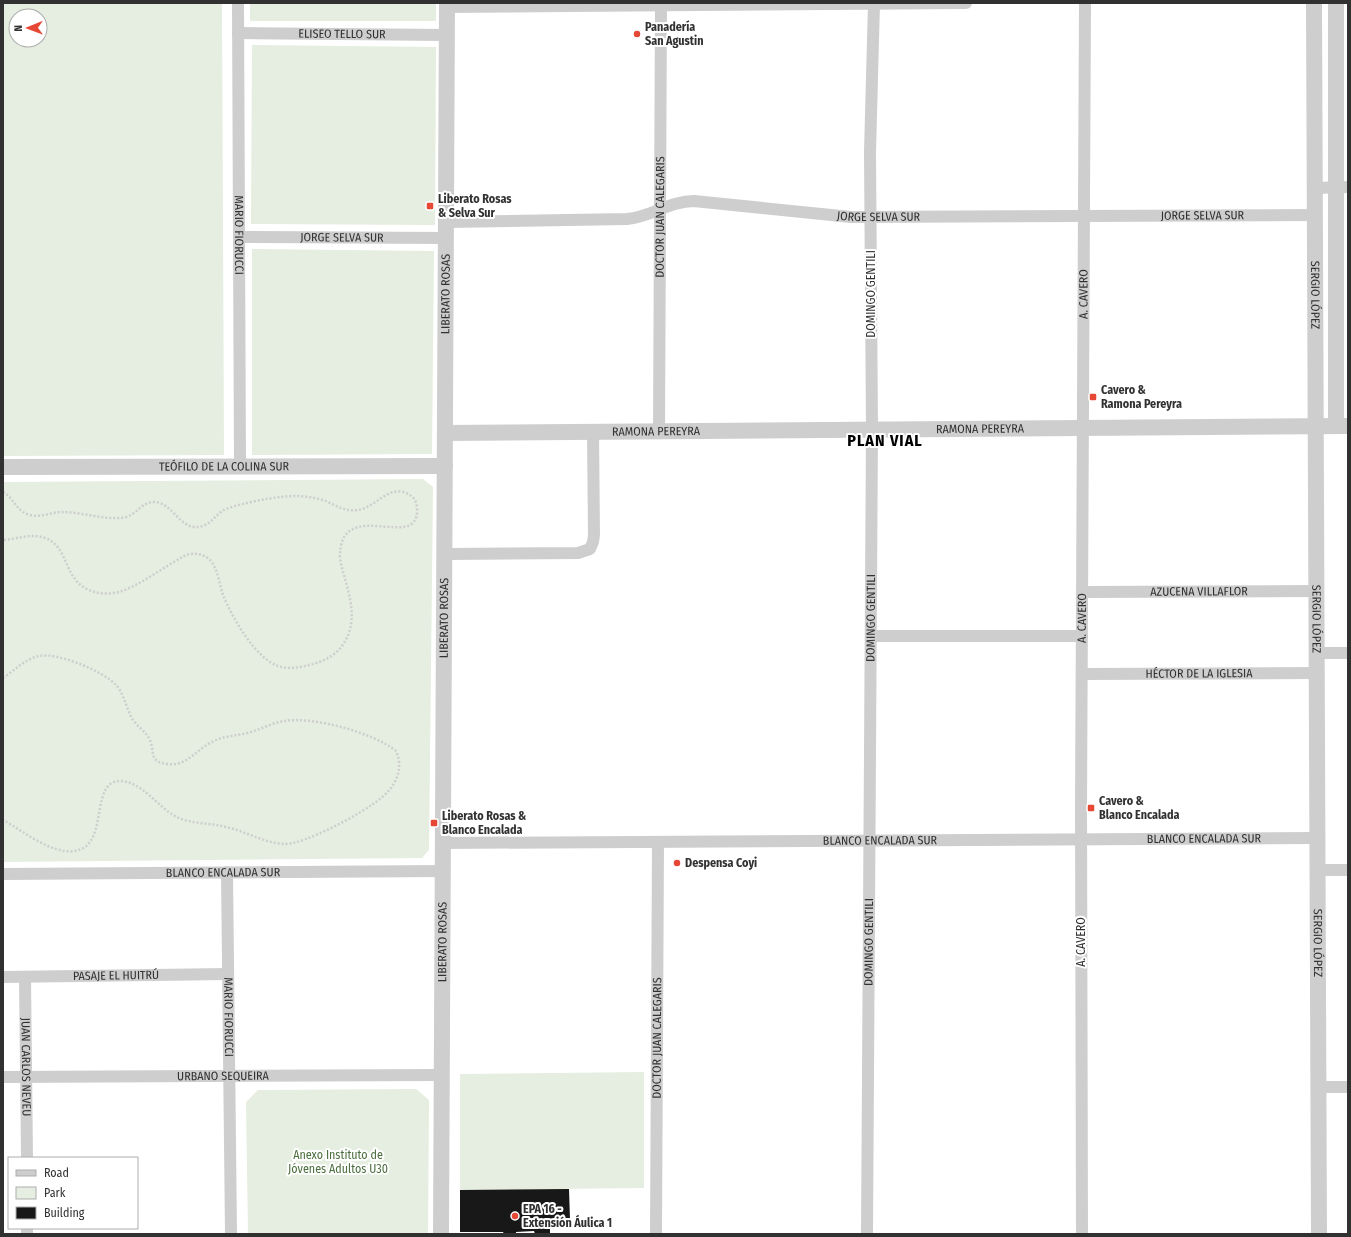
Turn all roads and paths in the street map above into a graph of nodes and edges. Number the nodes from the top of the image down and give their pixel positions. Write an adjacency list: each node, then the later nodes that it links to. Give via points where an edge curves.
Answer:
1 (238, 3): 9 (street, MARIO FIORUCCI)
2 (874, 3): 3 (street); 7 (street); 16 (street, DOMINGO GENTILI, via 870,135)
3 (966, 3)
4 (1085, 3): 15 (street, A. CAVERO)
5 (1314, 3): 12 (street, SERGIO LÓPEZ)
6 (1336, 3): 11 (street, SERGIO LÓPEZ)
7 (661, 4): 8 (street); 13 (street, DOCTOR JUAN CALEGARIS)
8 (447, 5): 10 (street, LIBERATO ROSAS)
9 (238, 33): 10 (street, ELISEO TELLO SUR); 18 (street, MARIO FIORUCCI)
10 (446, 35): 17 (street, LIBERATO ROSAS)
11 (1342, 187): 12 (street); 21 (street, SERGIO LÓPEZ)
12 (1314, 188): 14 (street, SERGIO LÓPEZ)
13 (660, 210): 16 (street, JORGE SELVA SUR, via 694,201); 17 (street, JORGE SELVA SUR, via 627,219); 24 (street, DOCTOR JUAN CALEGARIS)
14 (1314, 215): 15 (street, JORGE SELVA SUR); 20 (street, SERGIO LÓPEZ)
15 (1084, 216): 16 (street, JORGE SELVA SUR); 22 (street, A. CAVERO)
16 (871, 217): 23 (street, DOMINGO GENTILI)
17 (446, 222): 19 (street, LIBERATO ROSAS)
18 (239, 237): 19 (street, JORGE SELVA SUR); 27 (street, MARIO FIORUCCI)
19 (446, 238): 26 (street, LIBERATO ROSAS)
20 (1314, 426): 21 (street, RAMONA PEREYRA); 22 (street, RAMONA PEREYRA); 33 (street, SERGIO LÓPEZ)
21 (1342, 426)
22 (1083, 428): 23 (street, RAMONA PEREYRA); 34 (street, A. CAVERO)
23 (872, 430): 24 (street, RAMONA PEREYRA); 35 (street, DOMINGO GENTILI)
24 (659, 431): 25 (street, RAMONA PEREYRA)
25 (593, 432): 26 (street, RAMONA PEREYRA); 32 (street, via 594,542 590,549 578,553)
26 (445, 433): 28 (street, LIBERATO ROSAS)
27 (240, 466): 28 (street, TEÓFILO DE LA COLINA SUR); 29 (street, TEÓFILO DE LA COLINA SUR)
28 (445, 466): 32 (street, LIBERATO ROSAS)
29 (3, 467)
30 (3, 492): 31 (path, via 20,511 31,516 61,512 119,518 131,515 145,504 156,501 194,527 207,525 221,512 233,506 292,496 313,497 346,510 356,511 372,506 388,493 396,491 412,496 417,509 416,518 412,524 405,527 370,524 346,534 342,542 340,559 353,613 348,636 341,647 324,661 296,668 287,668 270,662 254,645 237,623 212,563 201,554 186,555 126,589 104,594 80,586 69,572 59,549 46,538 29,536)
31 (3, 540)
32 (444, 554): 47 (street, LIBERATO ROSAS)
33 (1315, 591): 34 (street, AZUCENA VILLAFLOR); 37 (street, SERGIO LÓPEZ)
34 (1082, 592): 36 (street, A. CAVERO)
35 (871, 636): 36 (street); 45 (street, DOMINGO GENTILI)
36 (1082, 636): 40 (street, A. CAVERO)
37 (1316, 653): 38 (street); 39 (street, SERGIO LÓPEZ)
38 (1348, 653)
39 (1316, 673): 40 (street, HÉCTOR DE LA IGLESIA); 43 (street, SERGIO LÓPEZ)
40 (1082, 674): 44 (street, A. CAVERO)
41 (3, 678): 42 (path, via 32,657 46,655 66,659 98,673 116,684 122,692 133,720 148,737 152,755 163,763 174,765 184,762 219,738 245,734 273,724 296,720 319,721 380,741 396,751 400,766 399,774 389,790 374,804 293,844 274,843 226,827 188,822 172,814 134,785 120,781 113,782 104,791 96,834 78,850 70,852 54,849)
42 (3, 820)
43 (1317, 838): 44 (street, BLANCO ENCALADA SUR); 48 (street, SERGIO LÓPEZ)
44 (1081, 839): 45 (street, BLANCO ENCALADA SUR); 67 (street, A. CAVERO)
45 (870, 840): 46 (street, BLANCO ENCALADA SUR); 66 (street, DOMINGO GENTILI)
46 (658, 842): 47 (street, BLANCO ENCALADA SUR); 65 (street, DOCTOR JUAN CALEGARIS)
47 (443, 843): 50 (street, LIBERATO ROSAS)
48 (1317, 870): 49 (street); 60 (street, SERGIO LÓPEZ)
49 (1348, 870)
50 (443, 871): 51 (street, BLANCO ENCALADA SUR); 59 (street, LIBERATO ROSAS)
51 (227, 872): 52 (street, BLANCO ENCALADA SUR); 53 (street, MARIO FIORUCCI)
52 (3, 874)
53 (228, 974): 55 (street, PASAJE EL HUITRÚ); 58 (street, MARIO FIORUCCI)
54 (3, 977): 55 (street, PASAJE EL HUITRÚ)
55 (25, 977): 57 (street, JUAN CARLOS NEVEU)
56 (3, 1076): 57 (street, URBANO SEQUEIRA)
57 (26, 1076): 58 (street, URBANO SEQUEIRA); 62 (street, JUAN CARLOS NEVEU)
58 (230, 1076): 59 (street, URBANO SEQUEIRA); 63 (street, MARIO FIORUCCI)
59 (442, 1076): 64 (street, LIBERATO ROSAS)
60 (1318, 1087): 61 (street); 68 (street, SERGIO LÓPEZ)
61 (1348, 1087)
62 (27, 1157)
63 (231, 1234)
64 (441, 1234)
65 (656, 1234)
66 (867, 1234)
67 (1082, 1234)
68 (1319, 1234)

